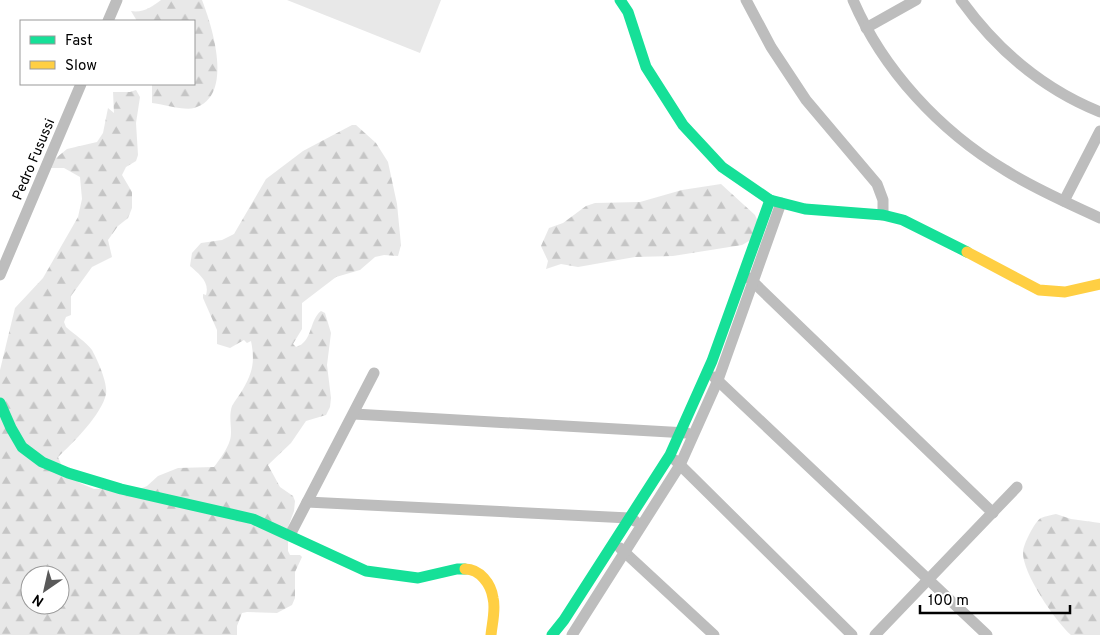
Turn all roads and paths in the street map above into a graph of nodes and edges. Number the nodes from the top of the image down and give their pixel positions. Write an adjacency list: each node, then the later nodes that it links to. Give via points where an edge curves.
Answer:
1 (117, 0): 7 (street)
2 (620, 0): 12 (street, via 628,12 646,67 683,126 722,167)
3 (746, 0): 14 (street, via 771,47 806,100 877,184 883,200)
4 (853, 0): 8 (street)
5 (916, 0): 8 (street)
6 (961, 0): 10 (street, via 986,33 1017,62 1057,91)
7 (108, 20)
8 (866, 28): 13 (street, via 910,89 945,125 1004,170)
9 (81, 85): 16 (street, Pedro Fusussi)
10 (1100, 112)
11 (1100, 132): 13 (street)
12 (776, 201): 14 (street, via 805,209); 17 (street)
13 (1064, 201): 15 (street)
14 (883, 214): 18 (street, via 947,241 1039,290 1065,292)
15 (1100, 218)
16 (0, 275)
17 (749, 278): 19 (street); 21 (street); 30 (street)
18 (1100, 284)
19 (708, 372): 21 (street); 24 (street)
20 (374, 373): 23 (street)
21 (718, 380): 25 (street); 36 (street)
22 (0, 403): 33 (street, via 22,447 42,462 121,488 253,519)
23 (354, 414): 24 (street); 29 (street)
24 (682, 432): 25 (street); 26 (street)
25 (694, 435): 27 (street)
26 (670, 455): 27 (street); 31 (street)
27 (680, 465): 32 (street); 42 (street)
28 (1017, 487): 30 (street)
29 (307, 502): 31 (street); 33 (street)
30 (993, 513): 36 (street)
31 (629, 518): 32 (street); 34 (street)
32 (643, 524): 35 (street)
33 (290, 535): 39 (street, via 366,571 418,578 471,569 483,577 494,600)
34 (613, 541): 35 (street); 37 (street)
35 (625, 552): 38 (street); 41 (street)
36 (929, 579): 43 (street); 44 (street)
37 (564, 620): 38 (street); 40 (street)
38 (575, 634)
39 (491, 635)
40 (552, 635)
41 (714, 635)
42 (852, 635)
43 (875, 635)
44 (987, 635)

